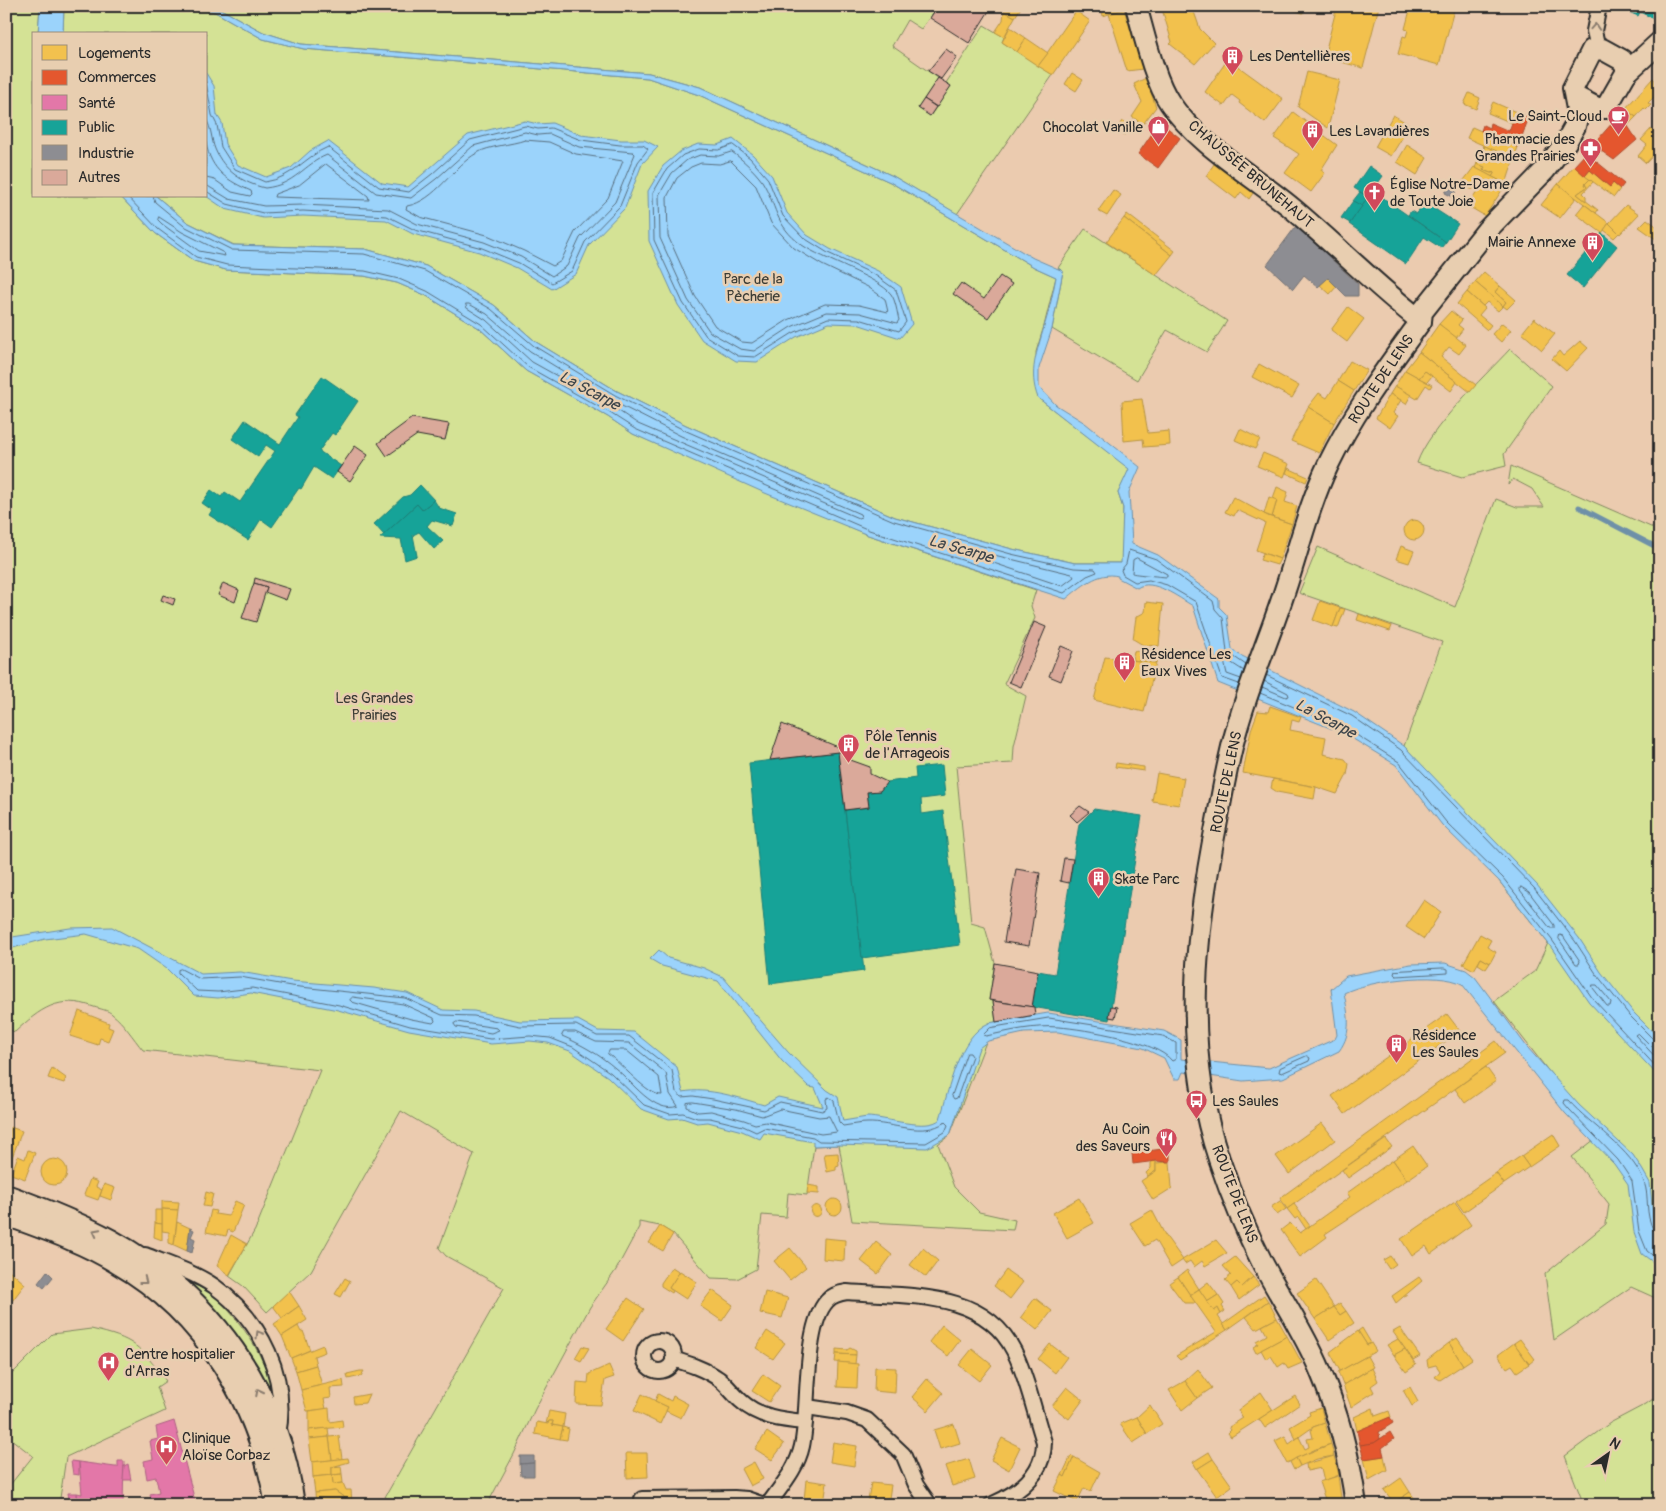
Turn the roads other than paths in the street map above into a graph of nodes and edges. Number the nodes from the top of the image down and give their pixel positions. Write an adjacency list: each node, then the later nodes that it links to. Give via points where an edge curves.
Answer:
1 (1136, 6): 9 (main road, CHAUSSÉE BRUNEHAUT, via 1165,95 1176,112 1204,139 1332,242 1386,294 1392,306)
2 (1599, 6): 3 (street, one-way to 2, via 1594,30)
3 (1598, 48): 5 (main road); 6 (main road, via 1592,50 1573,88)
4 (1652, 48): 5 (main road)
5 (1624, 66): 7 (main road, ROUTE DE LENS, via 1606,108)
6 (1576, 97): 7 (main road); 8 (main road, via 1578,114)
7 (1597, 108): 8 (main road, ROUTE DE LENS)
8 (1575, 126): 9 (main road, ROUTE DE LENS, via 1544,170 1501,214 1434,295)
9 (1417, 326): 25 (main road, ROUTE DE LENS, via 1363,400 1326,468 1304,526 1236,730 1210,854 1197,958 1196,1014 1200,1066 1219,1160 1261,1261 1320,1369 1348,1456)
10 (6, 1195): 12 (main road, one-way to 10, via 81,1225)
11 (6, 1215): 13 (main road, one-way to 13, via 90,1248 118,1263)
12 (125, 1248): 17 (main road, one-way to 12, via 254,1381 218,1327 167,1278); 17 (street, one-way to 12, via 283,1413 278,1382 269,1352 249,1319 226,1295 199,1277)
13 (180, 1312): 20 (main road, via 234,1408 255,1464); 21 (main road, via 216,1354 246,1405 264,1452)
14 (673, 1359): 16 (street, via 710,1373 756,1412)
15 (807, 1407): 16 (street); 19 (street, via 847,1413 867,1420 903,1454); 24 (street, via 814,1330 821,1310 832,1297 847,1292 963,1304 994,1325 1008,1341 1018,1360 1044,1442 1042,1460 1032,1478 1014,1493)
16 (805, 1422): 23 (street, via 796,1463)
17 (278, 1437): 22 (main road)
18 (642, 1499): 23 (street, via 734,1498)
19 (928, 1504)
20 (262, 1505)
21 (276, 1505)
22 (294, 1505)
23 (766, 1505)
24 (991, 1505)
25 (1356, 1505)

